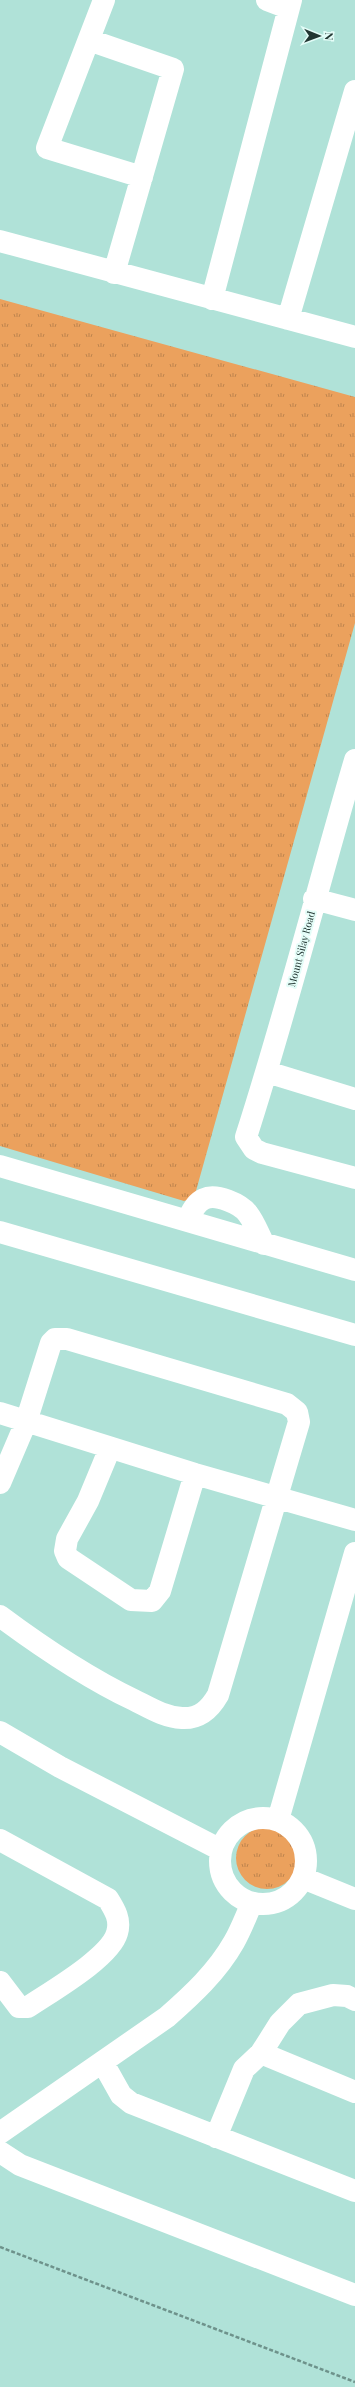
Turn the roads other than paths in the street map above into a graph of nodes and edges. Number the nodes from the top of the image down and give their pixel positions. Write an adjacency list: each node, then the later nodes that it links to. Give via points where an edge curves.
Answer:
1 (104, 0): 4 (street)
2 (267, 0): 3 (street)
3 (290, 4): 9 (street)
4 (89, 40): 6 (street, via 174,70); 6 (street, via 47,148)
5 (355, 91): 10 (street)
6 (142, 178): 8 (street)
7 (0, 241): 8 (street)
8 (114, 273): 9 (street)
9 (212, 299): 10 (street)
10 (288, 319): 11 (street)
11 (355, 337)
12 (355, 760): 13 (street, Mount Silay Road)
13 (314, 899): 14 (street); 15 (street, Mount Silay Road)
14 (355, 910)
15 (267, 1072): 16 (street); 18 (street, Mount Silay Road, via 246,1137 254,1149)
16 (355, 1099)
17 (0, 1166): 19 (street)
18 (355, 1178)
19 (187, 1220): 21 (street); 21 (street, via 195,1205 205,1198 217,1198 239,1204 249,1215)
20 (0, 1232): 23 (street)
21 (264, 1244): 22 (street)
22 (355, 1270)
23 (355, 1335)
24 (0, 1413): 25 (street)
25 (26, 1422): 26 (street); 28 (street); 29 (street, via 51,1343 55,1339 74,1341 287,1404 297,1412 299,1422)
26 (110, 1448): 27 (street); 27 (street, via 88,1501 66,1540 65,1550 68,1558 131,1600 152,1601 160,1591)
27 (195, 1474): 29 (street)
28 (0, 1483)
29 (278, 1496): 30 (street); 32 (street, via 218,1695 205,1713 184,1718 166,1716 85,1676)
30 (355, 1520)
31 (355, 1553): 34 (street)
32 (0, 1616)
33 (0, 1732): 36 (street, via 60,1767)
34 (278, 1820): 36 (street, via 254,1818 243,1822 226,1839); 37 (street, via 287,1824 301,1838 307,1858)
35 (0, 1840): 40 (street, via 108,1899 116,1912 118,1923 117,1934 99,1958 28,2007 19,2007)
36 (221, 1850): 39 (street, via 221,1869 228,1887)
37 (303, 1878): 38 (street); 39 (street, via 291,1895 282,1900 262,1905)
38 (355, 1899)
39 (252, 1903): 43 (street, via 234,1942 204,1982 167,2017)
40 (0, 1982)
41 (355, 2000): 42 (street, via 347,1996 332,1995 299,2004 280,2023)
42 (261, 2053): 44 (street); 46 (street, via 244,2070)
43 (102, 2063): 45 (street); 46 (street, via 122,2095 131,2103)
44 (355, 2092)
45 (0, 2133)
46 (216, 2137): 48 (street)
47 (0, 2152): 49 (street, via 20,2165)
48 (355, 2191)
49 (355, 2295)

